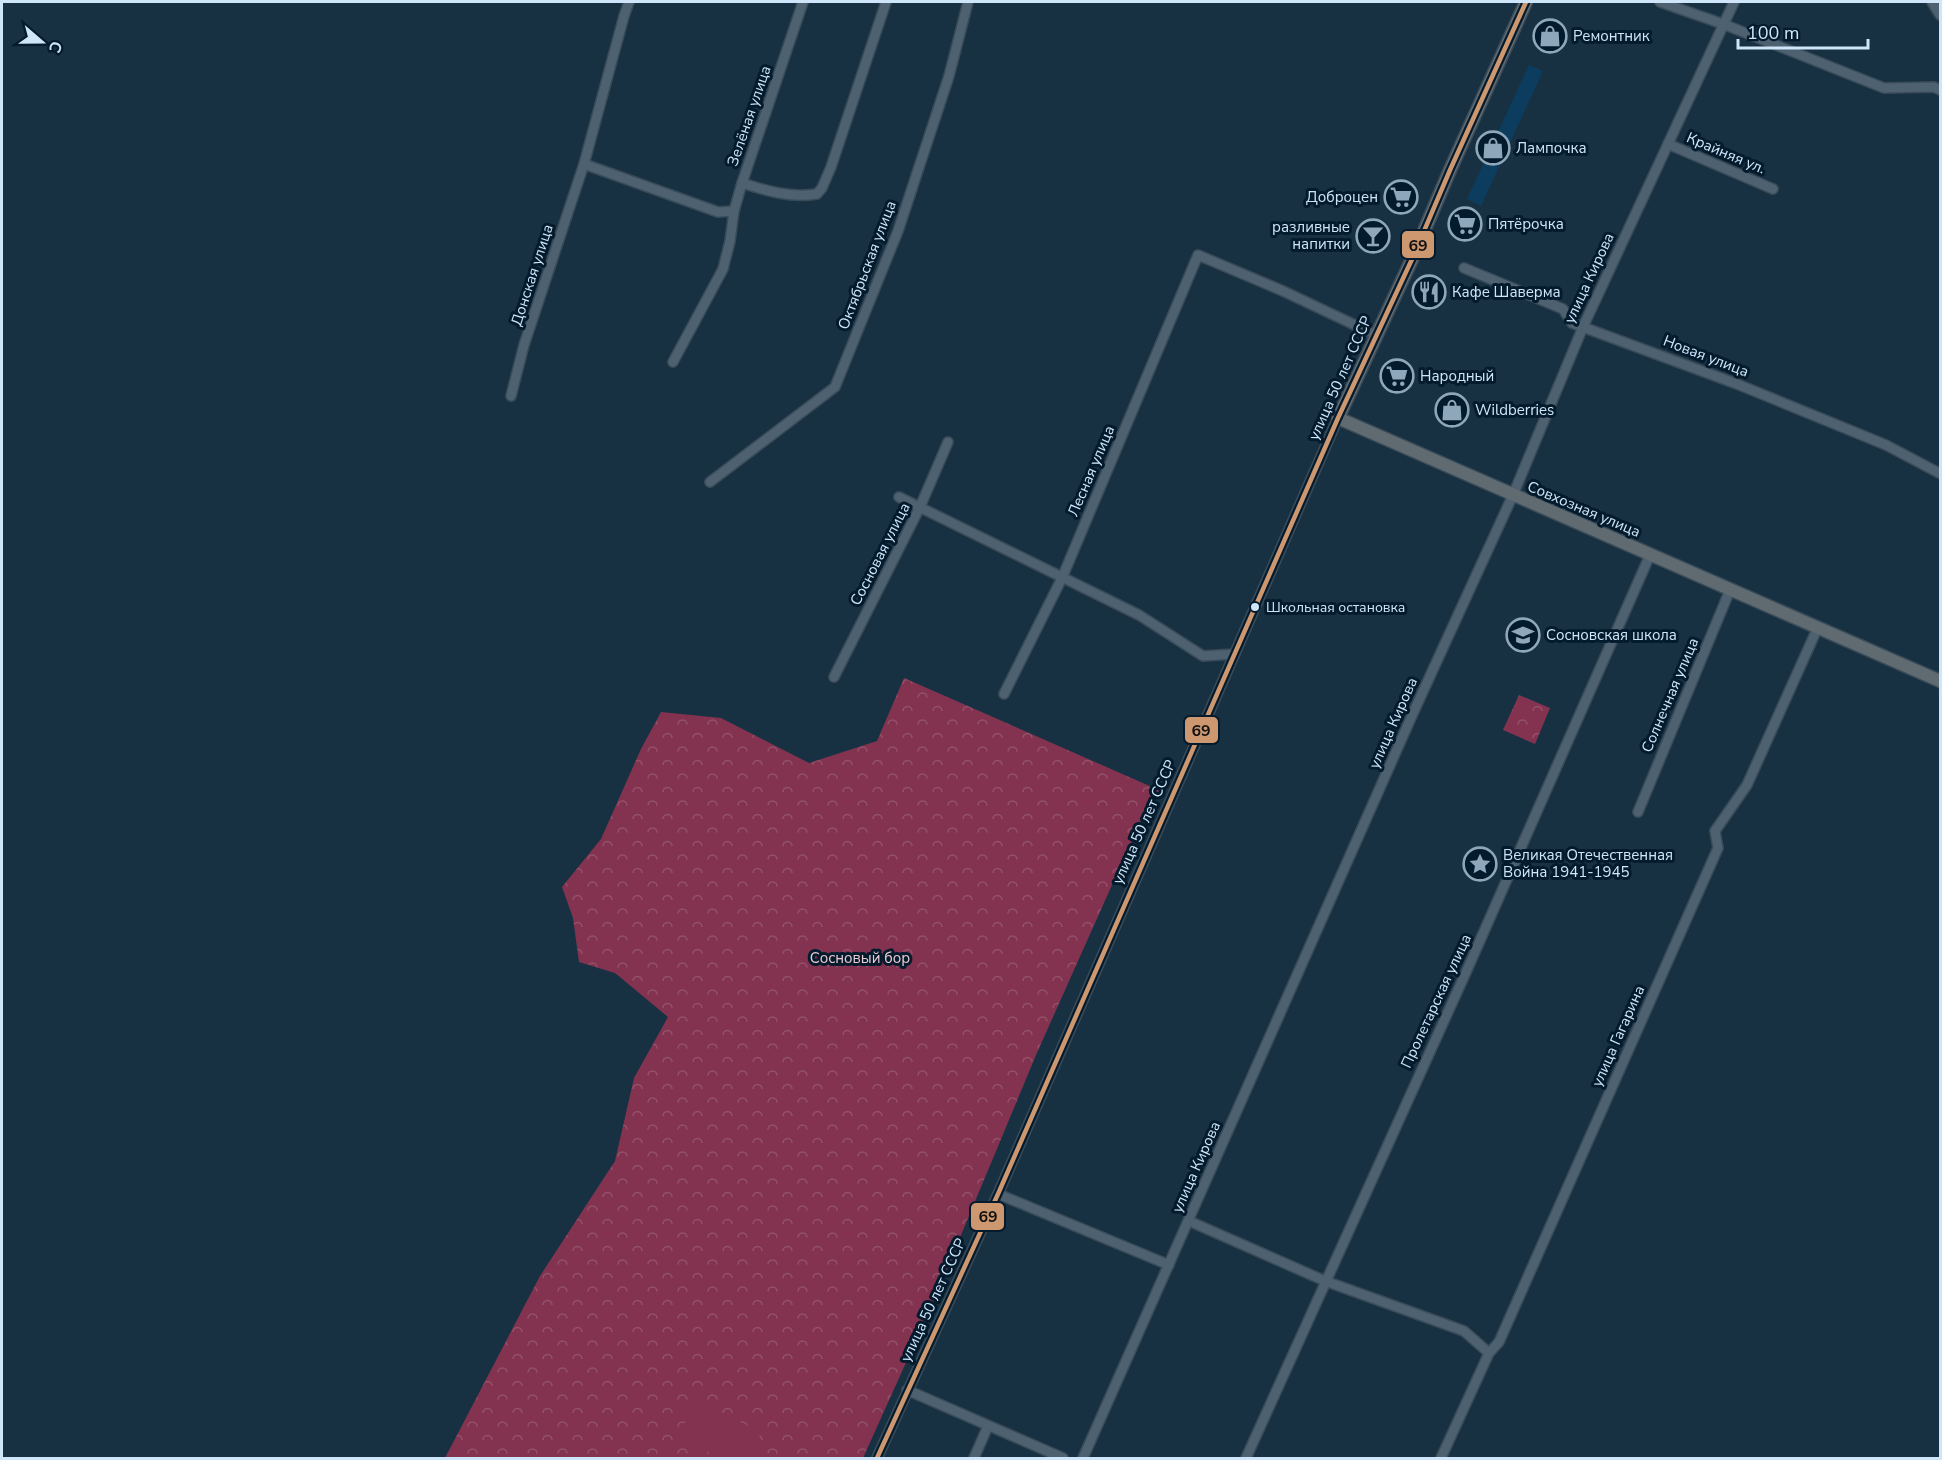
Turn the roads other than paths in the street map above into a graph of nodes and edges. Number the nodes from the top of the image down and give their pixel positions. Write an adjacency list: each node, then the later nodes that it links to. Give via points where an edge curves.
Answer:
1 (629, 2): 13 (street, Донская улица)
2 (803, 2): 14 (street, Зелёная улица)
3 (886, 2): 14 (street, via 822,188 817,194 783,195)
4 (968, 2): 25 (street, Октябрьская улица, via 949,76 898,231 835,387)
5 (1526, 2): 19 (main road, улица 50 лет СССР)
6 (1660, 2): 10 (street)
7 (1734, 2): 10 (street, улица Кирова)
8 (1932, 2): 9 (street)
9 (1941, 15)
10 (1724, 24): 11 (street, via 1884,88); 12 (street, улица Кирова)
11 (1941, 90)
12 (1668, 144): 15 (street, Крайняя ул.); 18 (street, улица Кирова)
13 (584, 164): 16 (street, via 718,212); 21 (street, Донская улица)
14 (742, 183): 16 (street, Зелёная улица)
15 (1773, 189)
16 (734, 211): 20 (street, Зелёная улица, via 723,269)
17 (1464, 268): 18 (street, Новая улица, via 1563,309 1572,323)
18 (1583, 327): 24 (street, Новая улица, via 1844,427); 26 (street, улица Кирова)
19 (1376, 335): 22 (main road, улица 50 лет СССР); 30 (street, Лесная улица, via 1198,255)
20 (673, 362)
21 (511, 396)
22 (1338, 418): 26 (main road, Совхозная улица); 33 (street, улица 50 лет СССР)
23 (948, 442): 28 (street, Сосновая улица)
24 (1939, 472)
25 (710, 482)
26 (1513, 495): 29 (main road, Совхозная улица); 39 (street, улица Кирова)
27 (899, 497): 28 (street)
28 (920, 507): 30 (street); 34 (street, Сосновая улица)
29 (1650, 555): 31 (main road, Совхозная улица); 41 (street, Пролетарская улица)
30 (1062, 578): 33 (street, via 1139,615 1203,656); 36 (street, Лесная улица)
31 (1730, 590): 32 (main road, Совхозная улица); 37 (street, Солнечная улица)
32 (1818, 627): 35 (main road, Совхозная улица); 42 (street, улица Гагарина, via 1747,785 1715,831 1718,849 1499,1342)
33 (1235, 654): 38 (street, улица 50 лет СССР)
34 (834, 677)
35 (1941, 681)
36 (1004, 694)
37 (1638, 812)
38 (998, 1194): 40 (street); 43 (street, улица 50 лет СССР)
39 (1189, 1221): 40 (street, улица Кирова); 41 (street)
40 (1169, 1265): 48 (street, улица Кирова)
41 (1325, 1281): 42 (street, via 1464,1330); 49 (street, Пролетарская улица)
42 (1489, 1353): 50 (street, улица Гагарина)
43 (908, 1390): 44 (street); 45 (street, улица 50 лет СССР)
44 (988, 1426): 46 (street); 47 (street)
45 (877, 1458)
46 (974, 1458)
47 (1063, 1458)
48 (1083, 1458)
49 (1246, 1458)
50 (1441, 1458)

